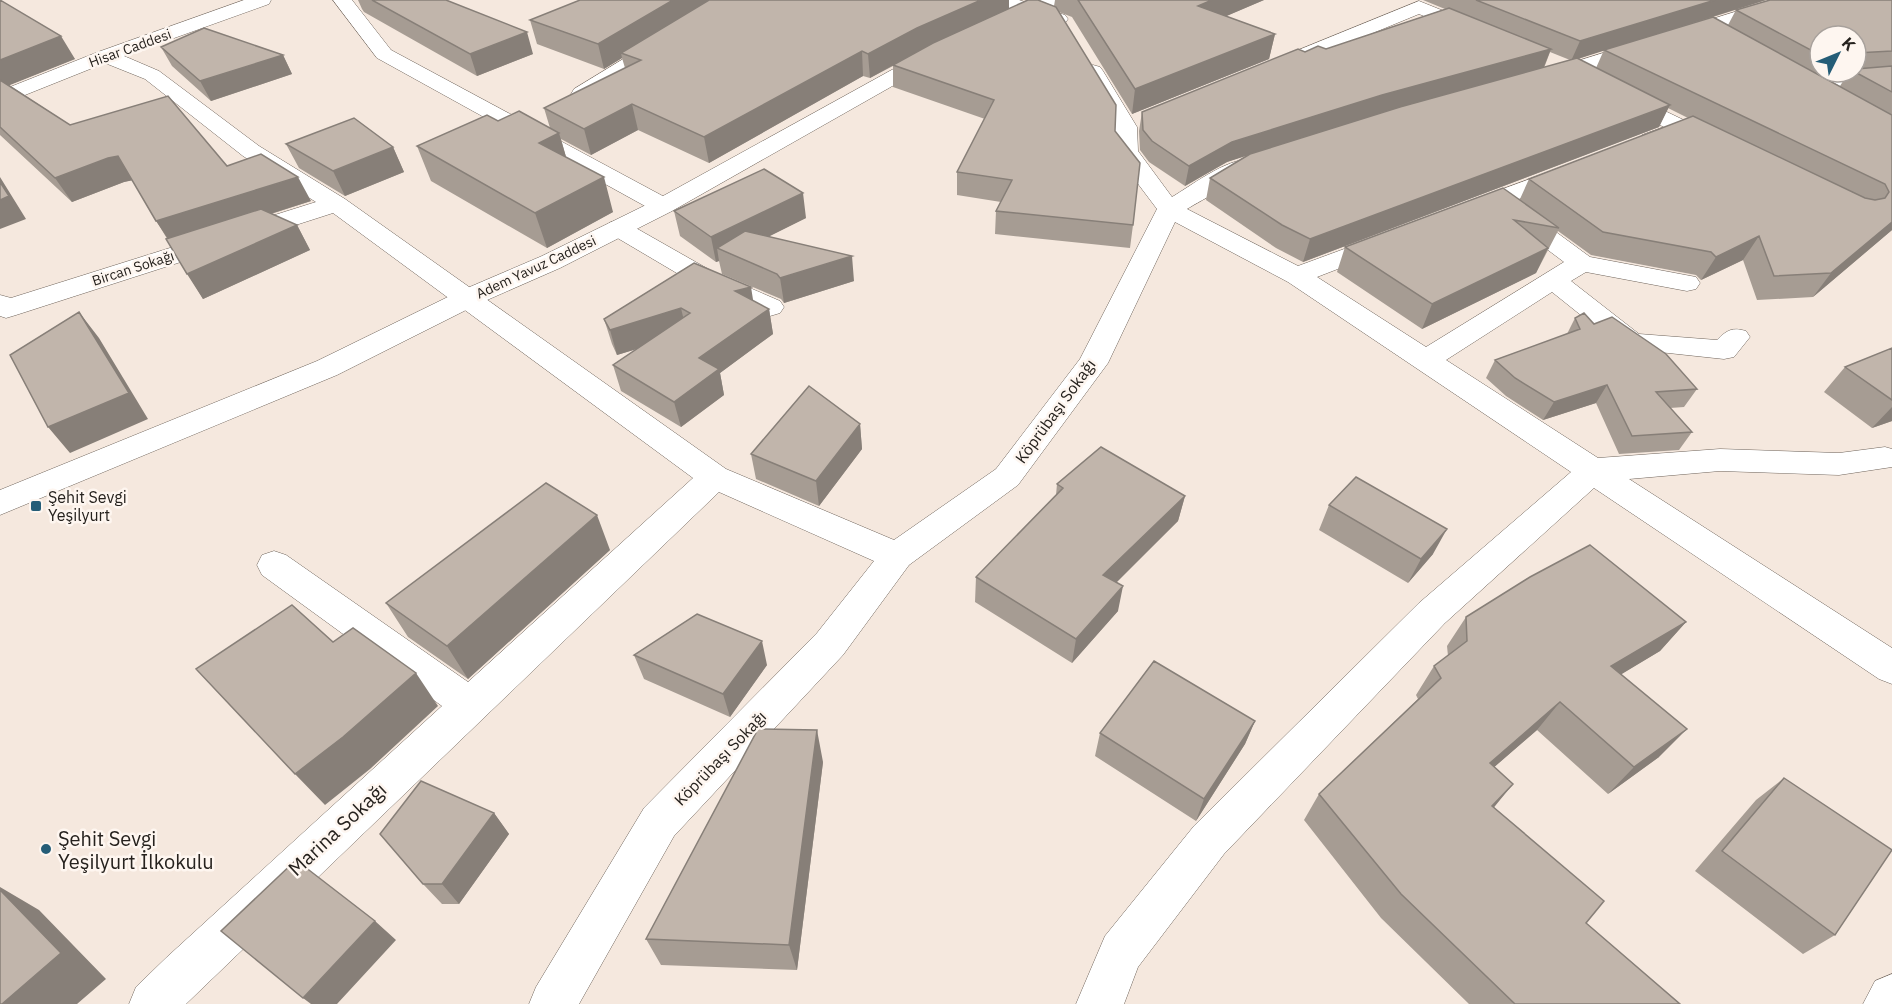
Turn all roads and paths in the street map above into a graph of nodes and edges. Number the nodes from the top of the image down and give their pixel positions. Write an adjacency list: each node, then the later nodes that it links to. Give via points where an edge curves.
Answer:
1 (262, 0): 13 (street, Hisar Caddesi)
2 (342, 0): 23 (street, via 384,54)
3 (733, 0): 21 (street)
4 (998, 0): 8 (street)
5 (1397, 0): 9 (street)
6 (1441, 0): 9 (street)
7 (1793, 0): 16 (street, via 1714,34)
8 (1044, 4): 10 (street); 30 (street, via 1063,22 1077,46 1137,122 1126,152)
9 (1419, 8): 11 (street); 15 (street)
10 (989, 28)
11 (1494, 39)
12 (957, 43): 29 (street, Adem Yavuz Caddesi)
13 (105, 56): 19 (street, Hisar Caddesi); 28 (street, via 152,75 251,151)
14 (1538, 57): 16 (street)
15 (1267, 69)
16 (1570, 70): 18 (street); 24 (street, via 1692,133)
17 (1892, 78): 20 (street, via 1805,85)
18 (1516, 85)
19 (0, 99)
20 (1836, 102)
21 (563, 106)
22 (543, 119): 23 (street)
23 (523, 131): 29 (street)
24 (1633, 147)
25 (1270, 158): 30 (street, via 1236,169)
26 (1593, 162): 27 (street)
27 (1495, 199): 31 (street); 34 (street)
28 (336, 204): 38 (street); 39 (street, Bircan Sokağı, via 6,309)
29 (663, 206): 32 (street, Adem Yavuz Caddesi)
30 (1169, 209): 35 (street); 47 (street, Köprübaşı Sokağı, via 1093,363 1007,477)
31 (1447, 218)
32 (618, 228): 38 (street, Adem Yavuz Caddesi); 40 (street, via 706,279)
33 (1404, 235): 35 (street)
34 (1582, 264): 36 (street); 37 (street)
35 (1297, 276): 42 (street)
36 (1553, 280): 41 (street, via 1632,342 1724,350); 42 (street)
37 (1687, 283)
38 (468, 298): 45 (street); 46 (street, Adem Yavuz Caddesi, via 327,368)
39 (0, 303)
40 (770, 308)
41 (1736, 337)
42 (1426, 360): 44 (street)
43 (1885, 458): 44 (street, via 1839,464 1720,460)
44 (1594, 470): 49 (street); 54 (street, via 1432,613 1209,840 1121,952)
45 (715, 477): 47 (street); 50 (street, Marina Sokağı)
46 (0, 502)
47 (897, 556): 53 (street, Köprübaşı Sokağı, via 830,644 659,822)
48 (274, 566): 50 (street)
49 (1892, 668)
50 (470, 705): 52 (street, Marina Sokağı)
51 (1892, 998): 55 (street)
52 (153, 1004)
53 (553, 1004)
54 (1100, 1004)
55 (1887, 1004)

